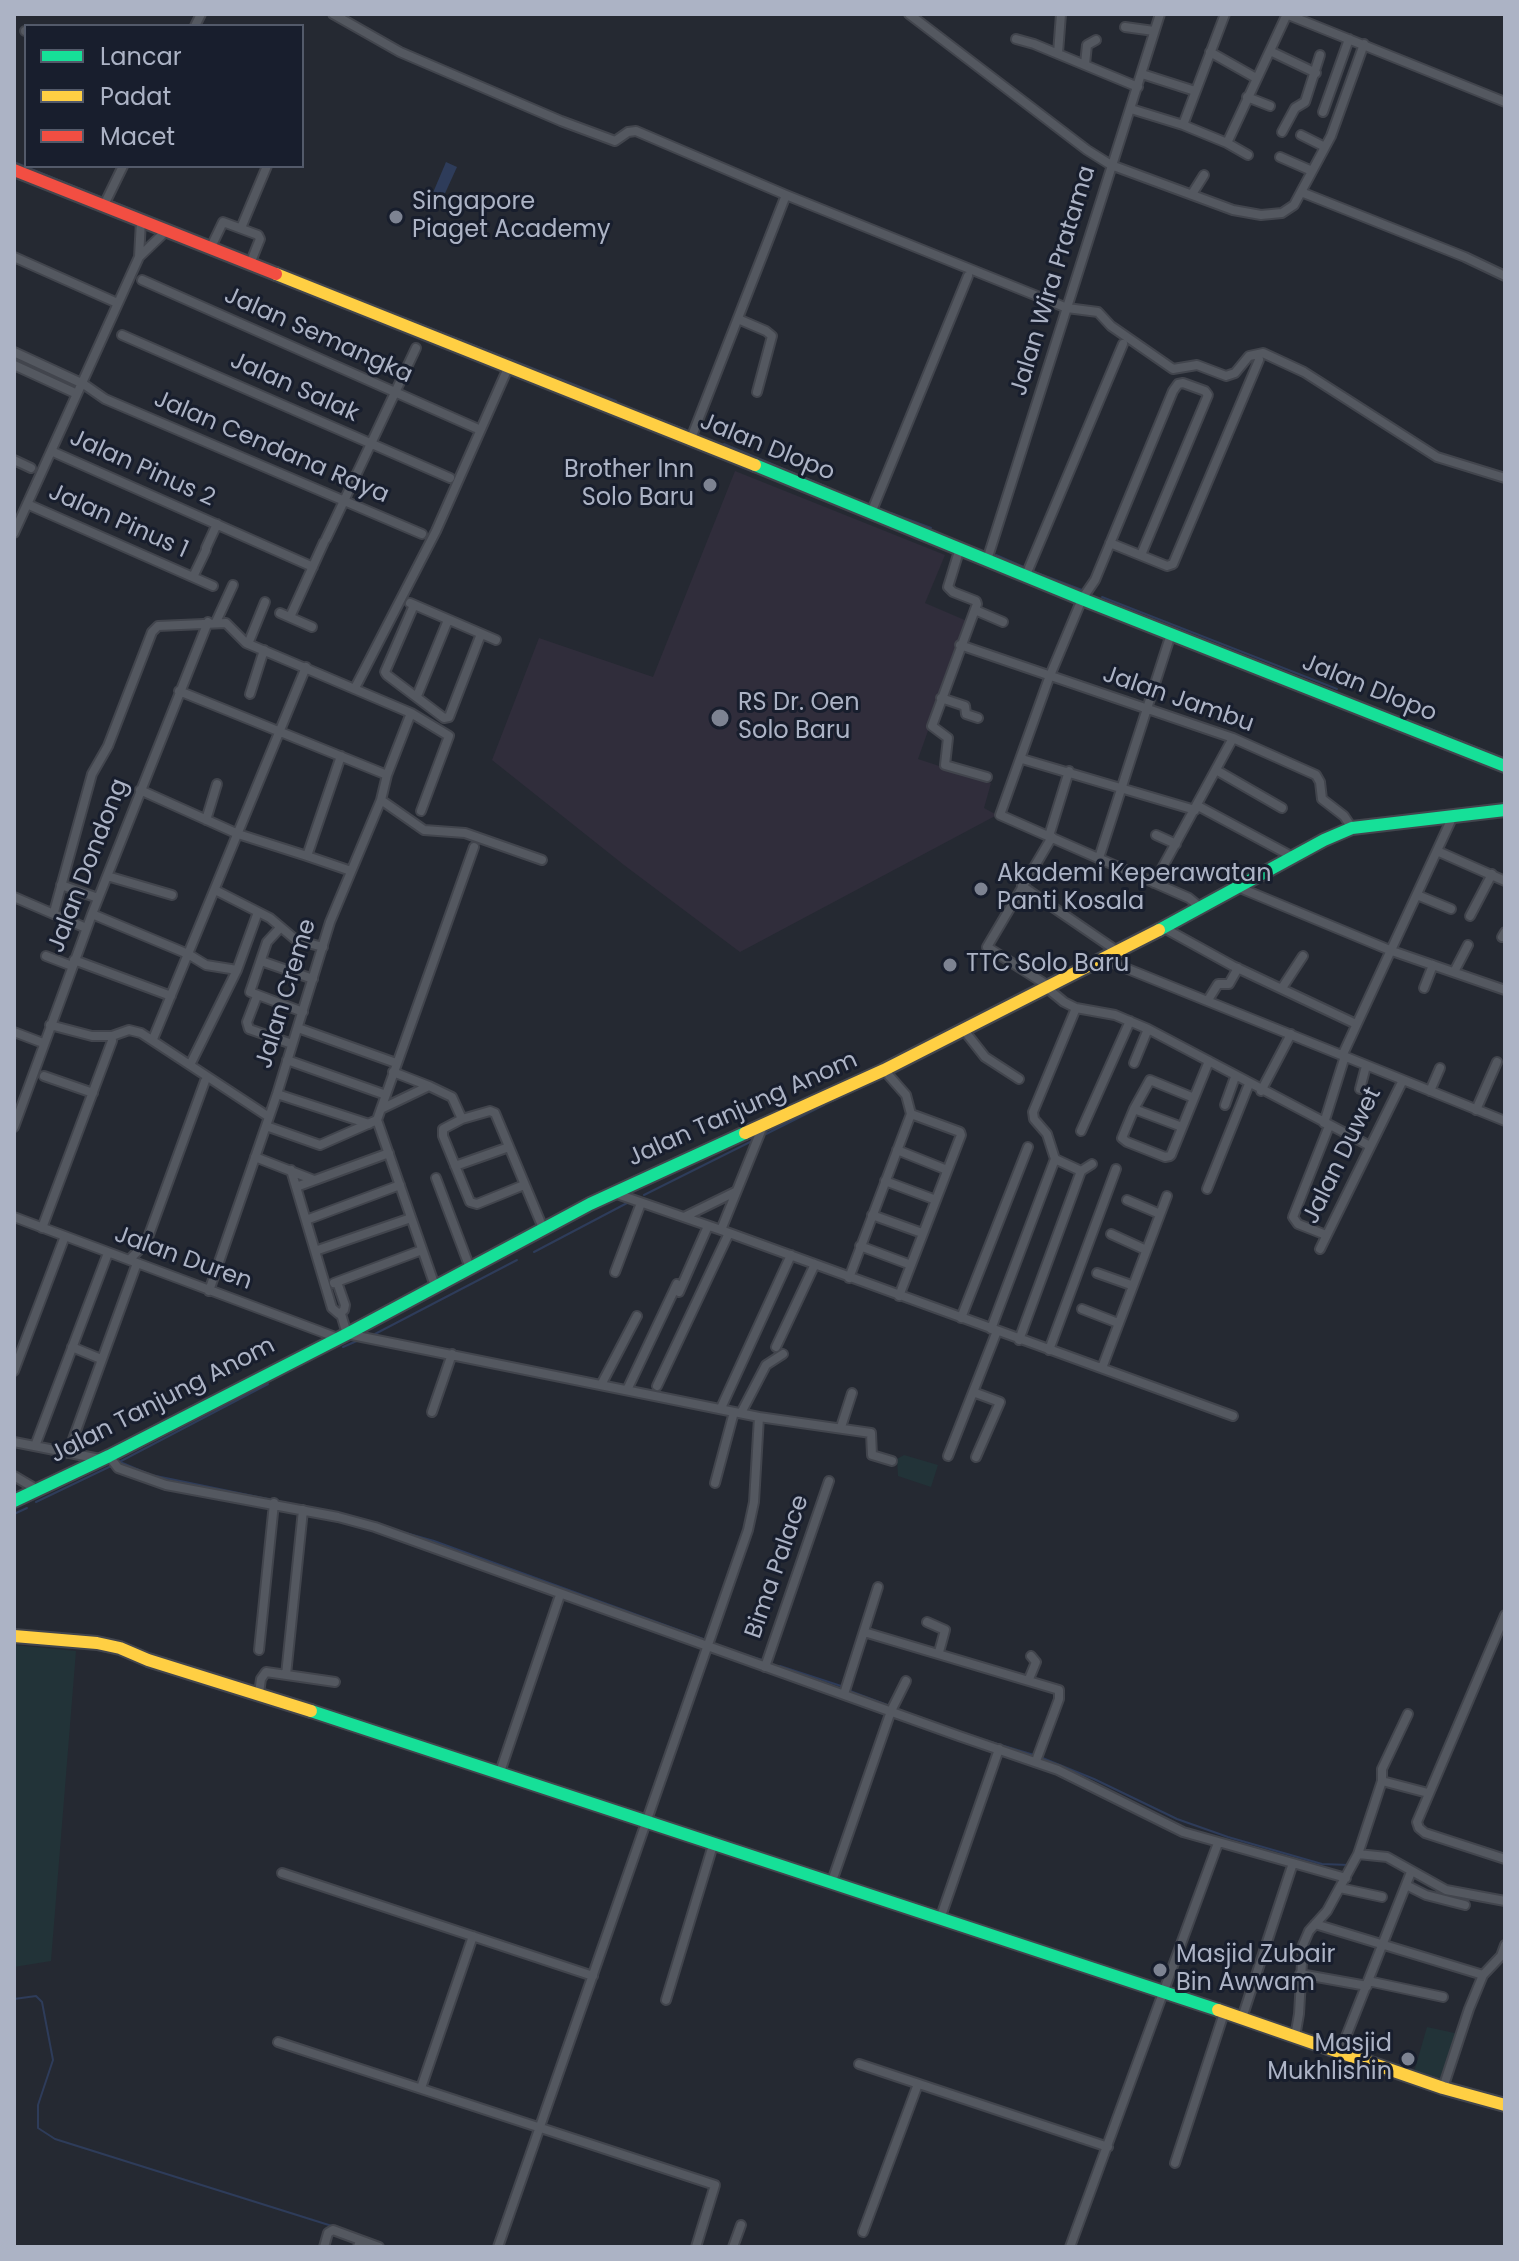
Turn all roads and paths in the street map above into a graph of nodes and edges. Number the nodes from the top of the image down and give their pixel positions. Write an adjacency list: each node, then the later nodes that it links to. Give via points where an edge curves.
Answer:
1 (333, 14): 43 (street, via 400,52 561,121 615,141 636,131)
2 (909, 14): 35 (street)
3 (1061, 14): 15 (street)
4 (1160, 14): 8 (street, Jalan Wira Pratama)
5 (1225, 14): 14 (street)
6 (1286, 14): 10 (street); 13 (street)
7 (1125, 27): 8 (street)
8 (1154, 31): 19 (street, Jalan Wira Pratama)
9 (1016, 39): 15 (street)
10 (1349, 39): 12 (street); 27 (street)
11 (1096, 40): 17 (street, via 1087,45)
12 (1364, 44): 24 (street); 32 (street)
13 (1270, 51): 18 (street); 20 (street)
14 (1210, 52): 20 (street); 22 (street)
15 (1058, 53): 17 (street)
16 (1320, 55): 18 (street)
17 (1085, 64): 21 (street)
18 (1316, 73): 29 (street, via 1305,102 1295,108)
19 (1142, 74): 21 (street, Jalan Wira Pratama); 22 (street)
20 (1256, 78): 23 (street)
21 (1138, 87): 26 (street, Jalan Wira Pratama)
22 (1195, 91): 28 (street)
23 (1247, 97): 25 (street); 31 (street)
24 (1505, 102)
25 (1270, 106)
26 (1131, 109): 28 (street); 35 (street, Jalan Wira Pratama)
27 (1323, 112)
28 (1183, 125): 31 (street)
29 (1282, 132)
30 (1301, 135): 32 (street)
31 (1227, 143): 33 (street)
32 (1325, 147): 39 (street)
33 (1248, 155)
34 (1280, 157): 39 (street)
35 (1111, 165): 42 (street); 56 (street, Jalan Wira Pratama)
36 (122, 168): 44 (street)
37 (266, 168): 46 (street)
38 (14, 170): 44 (street, Jalan Dlopo)
39 (1312, 171): 41 (street)
40 (1204, 175): 42 (street)
41 (1301, 192): 42 (street, via 1288,210 1261,215); 53 (street)
42 (1192, 194)
43 (786, 195): 56 (street); 57 (street)
44 (105, 201): 45 (street, Jalan Dlopo)
45 (141, 221): 47 (street, Jalan Dlopo); 50 (street)
46 (241, 228): 48 (street, via 223,222); 51 (street, via 260,237)
47 (166, 231): 48 (street, Jalan Dlopo); 50 (street)
48 (213, 243): 51 (street, Jalan Dlopo)
49 (14, 257): 55 (street)
50 (139, 257): 65 (street)
51 (252, 260): 64 (street, Jalan Dlopo)
52 (968, 276): 80 (street)
53 (1505, 276)
54 (142, 280): 66 (street, Jalan Semangka)
55 (115, 302)
56 (1067, 308): 77 (street, via 1102,314 1118,332 1173,369 1197,365 1226,376 1249,356 1263,353 1304,372 1437,457); 88 (street, Jalan Wira Pratama)
57 (738, 319): 67 (street, via 772,336); 71 (street)
58 (122, 335): 72 (street, Jalan Salak)
59 (1123, 344): 90 (street)
60 (416, 348): 66 (street)
61 (14, 352): 65 (street, Jalan Cendana Raya)
62 (1259, 360): 87 (street, via 1175,561 1167,566)
63 (14, 365): 68 (street, Jalan Cendana Raya)
64 (508, 368): 71 (street, Jalan Dlopo); 95 (street)
65 (81, 383): 68 (street); 69 (street, Jalan Cendana Raya)
66 (394, 391): 70 (street, Jalan Semangka); 72 (street)
67 (757, 392)
68 (76, 394): 69 (street, Jalan Cendana Raya); 73 (street)
69 (105, 399): 78 (street, Jalan Cendana Raya)
70 (476, 428)
71 (692, 437): 80 (street, Jalan Dlopo)
72 (371, 444): 76 (street, Jalan Salak); 78 (street)
73 (51, 451): 79 (street); 81 (street, Jalan Pinus 2)
74 (14, 460): 75 (street)
75 (31, 468)
76 (450, 478)
77 (1505, 478)
78 (344, 502): 83 (street, Jalan Cendana Raya); 89 (street)
79 (27, 504): 82 (street); 91 (street, Jalan Pinus 1)
80 (871, 513): 85 (street, Jalan Dlopo)
81 (217, 524): 86 (street, Jalan Pinus 2); 89 (street, Jalan Pinus 2)
82 (14, 533)
83 (422, 534)
84 (1110, 543): 87 (street); 87 (street, via 1176,387 1183,383 1205,391 1206,400); 92 (street)
85 (960, 548): 88 (street, Jalan Dlopo); 100 (street, via 948,587 977,602)
86 (206, 549): 91 (street, Jalan Pinus 1)
87 (1141, 555)
88 (987, 560): 90 (street, Jalan Dlopo)
89 (313, 567): 102 (street)
90 (1027, 570): 96 (street, Jalan Dlopo)
91 (193, 577): 94 (street, Jalan Pinus 1)
92 (1095, 580): 96 (street); 99 (street)
93 (233, 585): 104 (street, Jalan Dondong)
94 (213, 586)
95 (402, 599): 98 (street); 115 (street)
96 (1082, 599): 99 (street, Jalan Dlopo); 114 (street)
97 (265, 602): 110 (street)
98 (414, 605): 103 (street); 118 (street, via 385,672)
99 (1097, 605): 108 (street, Jalan Dlopo)
100 (975, 610): 105 (street); 111 (street)
101 (280, 613): 102 (street)
102 (290, 617): 106 (street)
103 (448, 620): 107 (street); 118 (street)
104 (212, 622): 110 (street, via 229,624); 116 (street, Jalan Dondong); 158 (street, via 158,626 152,632 92,774)
105 (1003, 622)
106 (312, 627)
107 (481, 634): 109 (street); 118 (street, via 448,718)
108 (1171, 634): 120 (street); 127 (street, Jalan Dlopo)
109 (496, 640)
110 (248, 644): 112 (street)
111 (960, 645): 114 (street, Jalan Jambu); 119 (street)
112 (264, 650): 113 (street); 117 (street)
113 (306, 667): 115 (street); 123 (street)
114 (1049, 678): 120 (street, Jalan Jambu); 126 (street)
115 (355, 688): 121 (street)
116 (179, 691): 123 (street); 134 (street, Jalan Dondong)
117 (250, 694)
118 (417, 696)
119 (941, 698): 122 (street, via 965,706 966,714); 131 (street, via 932,726 948,738 944,763)
120 (1149, 708): 124 (street, Jalan Jambu); 133 (street)
121 (411, 713): 130 (street, Jalan Creme); 139 (street, via 449,736)
122 (978, 718)
123 (279, 732): 125 (street); 143 (street)
124 (1233, 738): 128 (street); 142 (street, Jalan Jambu, via 1316,775 1322,799)
125 (341, 756): 130 (street); 149 (street)
126 (1022, 759): 129 (street); 145 (street, via 1000,815)
127 (1505, 766)
128 (1216, 770): 136 (street); 137 (street)
129 (1069, 771): 133 (street); 145 (street)
130 (387, 775): 135 (street, Jalan Creme)
131 (987, 777)
132 (217, 784): 141 (street)
133 (1122, 788): 136 (street); 151 (street)
134 (140, 790): 141 (street); 155 (street, Jalan Dondong)
135 (381, 800): 152 (street, via 424,830 465,833); 153 (street, Jalan Creme)
136 (1196, 808): 146 (street); 150 (street)
137 (1282, 808)
138 (1505, 810): 140 (street, Jalan Tanjung Anom)
139 (421, 811)
140 (1453, 816): 142 (street, Jalan Tanjung Anom); 148 (street)
141 (206, 820): 143 (street)
142 (1352, 828): 150 (street, Jalan Tanjung Anom)
143 (238, 834): 149 (street); 161 (street)
144 (1156, 835): 146 (street)
145 (1051, 836): 151 (street); 159 (street)
146 (1176, 844): 157 (street)
147 (474, 847): 218 (street)
148 (1437, 851): 154 (street); 163 (street)
149 (307, 856): 153 (street)
150 (1293, 857): 160 (street, Jalan Tanjung Anom)
151 (1099, 858): 157 (street)
152 (542, 860)
153 (351, 871): 176 (street, Jalan Creme)
154 (1492, 874): 156 (street); 171 (street)
155 (107, 876): 162 (street); 165 (street, Jalan Dondong)
156 (1505, 881)
157 (1154, 883): 166 (street)
158 (61, 885): 165 (street); 168 (street)
159 (1022, 886): 177 (street); 190 (street, via 987,947)
160 (1240, 888): 166 (street, Jalan Tanjung Anom); 178 (street)
161 (215, 890): 169 (street); 179 (street)
162 (172, 895)
163 (1417, 895): 167 (street); 178 (street)
164 (14, 897): 168 (street)
165 (98, 898): 170 (street, Jalan Dondong)
166 (1201, 908): 174 (street, Jalan Tanjung Anom)
167 (1451, 909)
168 (54, 912): 172 (street)
169 (258, 912): 173 (street); 187 (street)
170 (92, 914): 172 (street, Jalan Dondong); 179 (street)
171 (1470, 916)
172 (86, 928): 184 (street, Jalan Dondong)
173 (280, 928): 176 (street, via 296,940); 183 (street, via 267,942)
174 (1164, 928): 177 (street, Jalan Tanjung Anom); 186 (street)
175 (1468, 945): 188 (street)
176 (323, 947): 189 (street, Jalan Creme)
177 (1117, 951): 182 (street, Jalan Tanjung Anom)
178 (1392, 951): 185 (street); 200 (street)
179 (188, 954): 187 (street, via 206,965); 194 (street)
180 (46, 956): 184 (street)
181 (1303, 956): 191 (street)
182 (1103, 959): 190 (street, Jalan Tanjung Anom); 196 (street)
183 (261, 961): 189 (street); 195 (street, via 249,991)
184 (73, 963): 194 (street); 201 (street, Jalan Dondong)
185 (1433, 965): 188 (street); 192 (street)
186 (1238, 968): 191 (street); 196 (street, via 1229,984 1218,984)
187 (237, 970): 216 (street)
188 (1454, 972): 193 (street)
189 (313, 979): 198 (street, Jalan Creme)
190 (1048, 987): 197 (street); 203 (street, Jalan Tanjung Anom)
191 (1282, 988): 200 (street)
192 (1424, 988)
193 (1505, 990)
194 (171, 996): 207 (street)
195 (257, 996): 198 (street); 210 (street, via 249,1029)
196 (1208, 1000): 206 (street)
197 (1076, 1008): 199 (street); 256 (street, via 1033,1112)
198 (303, 1012): 202 (street, Jalan Creme)
199 (1130, 1021): 204 (street); 249 (street)
200 (1356, 1024): 211 (street)
201 (50, 1025): 207 (street, via 99,1037 129,1030); 209 (street, Jalan Dondong)
202 (298, 1028): 210 (street, Jalan Creme); 218 (street)
203 (963, 1029): 220 (street, Jalan Tanjung Anom); 223 (street, via 985,1057)
204 (1148, 1029): 213 (street); 215 (street)
205 (14, 1032): 209 (street)
206 (1291, 1034): 211 (street); 229 (street)
207 (153, 1039): 216 (street)
208 (112, 1041): 231 (street)
209 (43, 1043): 235 (street, Jalan Dondong)
210 (292, 1044): 212 (street, Jalan Creme)
211 (1344, 1055): 217 (street); 245 (street)
212 (287, 1060): 232 (street, Jalan Creme); 233 (street)
213 (1209, 1061): 222 (street); 234 (street)
214 (1497, 1062): 239 (street)
215 (1134, 1063)
216 (190, 1065): 243 (street)
217 (1366, 1066): 224 (street); 228 (street)
218 (395, 1067): 227 (street); 233 (street)
219 (1440, 1068): 230 (street)
220 (884, 1070): 240 (street, via 909,1100); 246 (street, Jalan Tanjung Anom)
221 (44, 1076): 231 (street)
222 (1235, 1077): 226 (street); 236 (street)
223 (1019, 1079)
224 (1403, 1080): 230 (street); 250 (street, Jalan Duwet)
225 (205, 1081): 297 (street, via 146,1243)
226 (1249, 1084): 229 (street); 269 (street)
227 (429, 1086): 237 (street); 241 (street, via 452,1097)
228 (1360, 1089)
229 (1261, 1091): 245 (street)
230 (1430, 1091): 239 (street)
231 (93, 1093): 283 (street)
232 (277, 1094): 243 (street, Jalan Creme); 244 (street)
233 (386, 1095): 237 (street)
234 (1194, 1098): 238 (street, via 1151,1079); 248 (street)
235 (18, 1101): 247 (street, Jalan Dondong)
236 (1225, 1105)
237 (381, 1109): 244 (street)
238 (1134, 1109): 248 (street); 248 (street, via 1123,1133 1127,1142 1168,1157)
239 (1476, 1110): 242 (street)
240 (911, 1114): 253 (street); 261 (street, via 961,1133)
241 (462, 1119): 251 (street, via 493,1111); 258 (street, via 442,1132)
242 (1505, 1121)
243 (267, 1122): 244 (street, via 320,1145); 255 (street, Jalan Creme)
244 (373, 1122): 254 (street)
245 (1327, 1124): 250 (street); 288 (street, via 1293,1217)
246 (763, 1126): 270 (street); 271 (street, Jalan Tanjung Anom)
247 (14, 1127)
248 (1182, 1127)
249 (1081, 1131)
250 (1370, 1146): 288 (street, Jalan Duwet)
251 (509, 1147): 258 (street); 267 (street)
252 (1028, 1147): 313 (street)
253 (897, 1150): 261 (street); 265 (street)
254 (389, 1153): 264 (street); 266 (street)
255 (255, 1157): 260 (street); 308 (street, Jalan Creme)
256 (1055, 1159): 262 (street); 315 (street)
257 (1092, 1164): 262 (street)
258 (455, 1166): 267 (street, via 473,1204)
259 (1116, 1169): 319 (street)
260 (291, 1170): 264 (street); 268 (street)
261 (947, 1170): 273 (street)
262 (1081, 1171): 317 (street)
263 (436, 1178): 300 (street)
264 (315, 1180): 268 (street)
265 (885, 1181): 273 (street); 277 (street)
266 (400, 1185): 280 (street); 281 (street)
267 (524, 1185): 284 (street)
268 (296, 1187): 281 (street)
269 (1207, 1189)
270 (735, 1192): 279 (street); 285 (street)
271 (613, 1193): 275 (street); 284 (street, Jalan Tanjung Anom)
272 (1167, 1196): 276 (street)
273 (936, 1200): 286 (street)
274 (1127, 1200): 276 (street)
275 (641, 1203): 279 (street); 301 (street)
276 (1160, 1214): 293 (street)
277 (872, 1215): 286 (street); 290 (street)
278 (14, 1217): 283 (street, Jalan Duren)
279 (684, 1217): 282 (street)
280 (411, 1218): 292 (street); 294 (street)
281 (306, 1220): 294 (street)
282 (708, 1226): 285 (street); 326 (street)
283 (42, 1228): 289 (street, Jalan Duren)
284 (543, 1228): 300 (street, Jalan Tanjung Anom)
285 (725, 1231): 296 (street); 325 (street)
286 (922, 1233): 299 (street)
287 (1111, 1234): 293 (street)
288 (1326, 1235): 291 (street, Jalan Duwet)
289 (65, 1236): 295 (street, Jalan Duren); 323 (street)
290 (860, 1246): 299 (street); 303 (street)
291 (1320, 1249)
292 (422, 1250): 304 (street); 306 (street)
293 (1146, 1250): 305 (street)
294 (315, 1251): 307 (street)
295 (108, 1253): 297 (street, Jalan Duren); 318 (street)
296 (791, 1255): 298 (street); 329 (street)
297 (133, 1262): 308 (street, Jalan Duren); 321 (street)
298 (815, 1264): 303 (street); 331 (street, via 779,1351)
299 (911, 1265): 309 (street)
300 (470, 1268): 306 (street, Jalan Tanjung Anom)
301 (615, 1272)
302 (1097, 1273): 305 (street)
303 (849, 1278): 309 (street)
304 (337, 1282): 307 (street); 311 (street, via 345,1305)
305 (1131, 1285): 314 (street)
306 (435, 1286): 316 (street, Jalan Tanjung Anom)
307 (326, 1287): 311 (street, via 334,1312)
308 (209, 1291): 316 (street, Jalan Duren)
309 (899, 1296): 313 (street)
310 (1082, 1309): 314 (street)
311 (341, 1314): 316 (street)
312 (637, 1316): 324 (street)
313 (961, 1318): 315 (street)
314 (1118, 1323): 322 (street)
315 (994, 1330): 317 (street); 327 (street)
316 (348, 1336): 320 (street, Jalan Duren); 341 (street, Jalan Tanjung Anom)
317 (1019, 1340): 319 (street)
318 (72, 1347): 321 (street); 336 (street)
319 (1049, 1350): 322 (street)
320 (452, 1354): 324 (street, Jalan Duren); 330 (street)
321 (101, 1359): 337 (street)
322 (1102, 1368): 332 (street)
323 (14, 1371)
324 (601, 1385): 326 (street, Jalan Duren)
325 (657, 1386)
326 (627, 1390): 329 (street, Jalan Duren)
327 (973, 1392): 338 (street); 339 (street, via 1000,1402)
328 (852, 1393): 334 (street)
329 (721, 1408): 331 (street, Jalan Duren)
330 (432, 1412)
331 (737, 1412): 333 (street, Jalan Duren); 344 (street)
332 (1233, 1416)
333 (759, 1417): 334 (street, Jalan Duren); 355 (street, via 752,1517)
334 (841, 1427): 340 (street, Jalan Duren, via 871,1433 872,1455)
335 (14, 1442): 336 (street)
336 (35, 1446): 337 (street)
337 (68, 1453): 341 (street)
338 (948, 1456)
339 (976, 1457)
340 (892, 1461)
341 (103, 1462): 345 (street, Jalan Tanjung Anom); 347 (street, via 166,1485)
342 (14, 1476): 345 (street)
343 (829, 1481): 359 (street, Bima Palace)
344 (715, 1483)
345 (36, 1489): 346 (street, Jalan Tanjung Anom)
346 (14, 1501)
347 (274, 1503): 348 (street); 356 (street)
348 (303, 1510): 355 (street, via 375,1527); 360 (street)
349 (878, 1587): 353 (street)
350 (559, 1598): 370 (street)
351 (1505, 1615): 372 (street)
352 (927, 1622): 357 (street, via 945,1630)
353 (864, 1632): 357 (street); 365 (street)
354 (14, 1636): 364 (street, via 120,1648)
355 (708, 1648): 359 (street); 373 (street)
356 (259, 1650)
357 (939, 1652): 361 (street)
358 (1031, 1656): 361 (street, via 1036,1662)
359 (765, 1667): 365 (street)
360 (286, 1675): 363 (street); 364 (street, via 263,1673)
361 (1029, 1679): 369 (street, via 1060,1692)
362 (906, 1681): 366 (street)
363 (335, 1682)
364 (259, 1693): 370 (street)
365 (844, 1694): 366 (street)
366 (891, 1711): 368 (street); 382 (street)
367 (1408, 1714): 371 (street, via 1382,1769)
368 (999, 1749): 369 (street); 388 (street)
369 (1037, 1758): 374 (street, via 1183,1832)
370 (500, 1772): 373 (street)
371 (1382, 1781): 372 (street); 376 (street)
372 (1428, 1793): 377 (street, via 1417,1822 1421,1831)
373 (646, 1823): 375 (street); 396 (street)
374 (1218, 1843): 378 (street); 398 (street)
375 (713, 1845): 382 (street); 400 (street)
376 (1358, 1854): 379 (street, via 1387,1857); 381 (street)
377 (1505, 1859)
378 (1293, 1863): 381 (street); 402 (street)
379 (1411, 1872): 383 (street); 386 (street, via 1446,1890)
380 (282, 1873): 390 (street)
381 (1346, 1878): 384 (street)
382 (831, 1884): 388 (street)
383 (1406, 1885): 387 (street); 391 (street)
384 (1340, 1888): 385 (street); 389 (street)
385 (1382, 1897)
386 (1505, 1901)
387 (1465, 1905)
388 (940, 1919): 398 (street)
389 (1315, 1924): 391 (street); 394 (street, via 1303,1945)
390 (473, 1936): 396 (street); 408 (street)
391 (1384, 1945): 395 (street); 397 (street)
392 (1505, 1945): 393 (street)
393 (1503, 1956): 395 (street)
394 (1300, 1974): 397 (street); 403 (street)
395 (1483, 1975): 409 (street)
396 (593, 1976): 411 (street)
397 (1367, 1984): 399 (street); 405 (street)
398 (1163, 1992): 401 (street); 412 (street)
399 (1443, 1997)
400 (666, 2000)
401 (1224, 2013): 402 (street); 413 (street)
402 (1242, 2018): 403 (street)
403 (1295, 2037): 405 (street)
404 (278, 2042): 408 (street)
405 (1340, 2052): 409 (street)
406 (859, 2064): 407 (street)
407 (918, 2084): 412 (street); 415 (street)
408 (421, 2088): 411 (street)
409 (1443, 2088): 410 (street)
410 (1505, 2105)
411 (541, 2126): 419 (street); 420 (street, via 715,2185)
412 (1108, 2147): 422 (street)
413 (1175, 2163)
414 (741, 2225): 421 (street)
415 (863, 2232)
416 (359, 2243): 417 (street, via 333,2230); 418 (street)
417 (324, 2247)
418 (379, 2247)
419 (498, 2247)
420 (696, 2247)
421 (733, 2247)
422 (1070, 2247)

